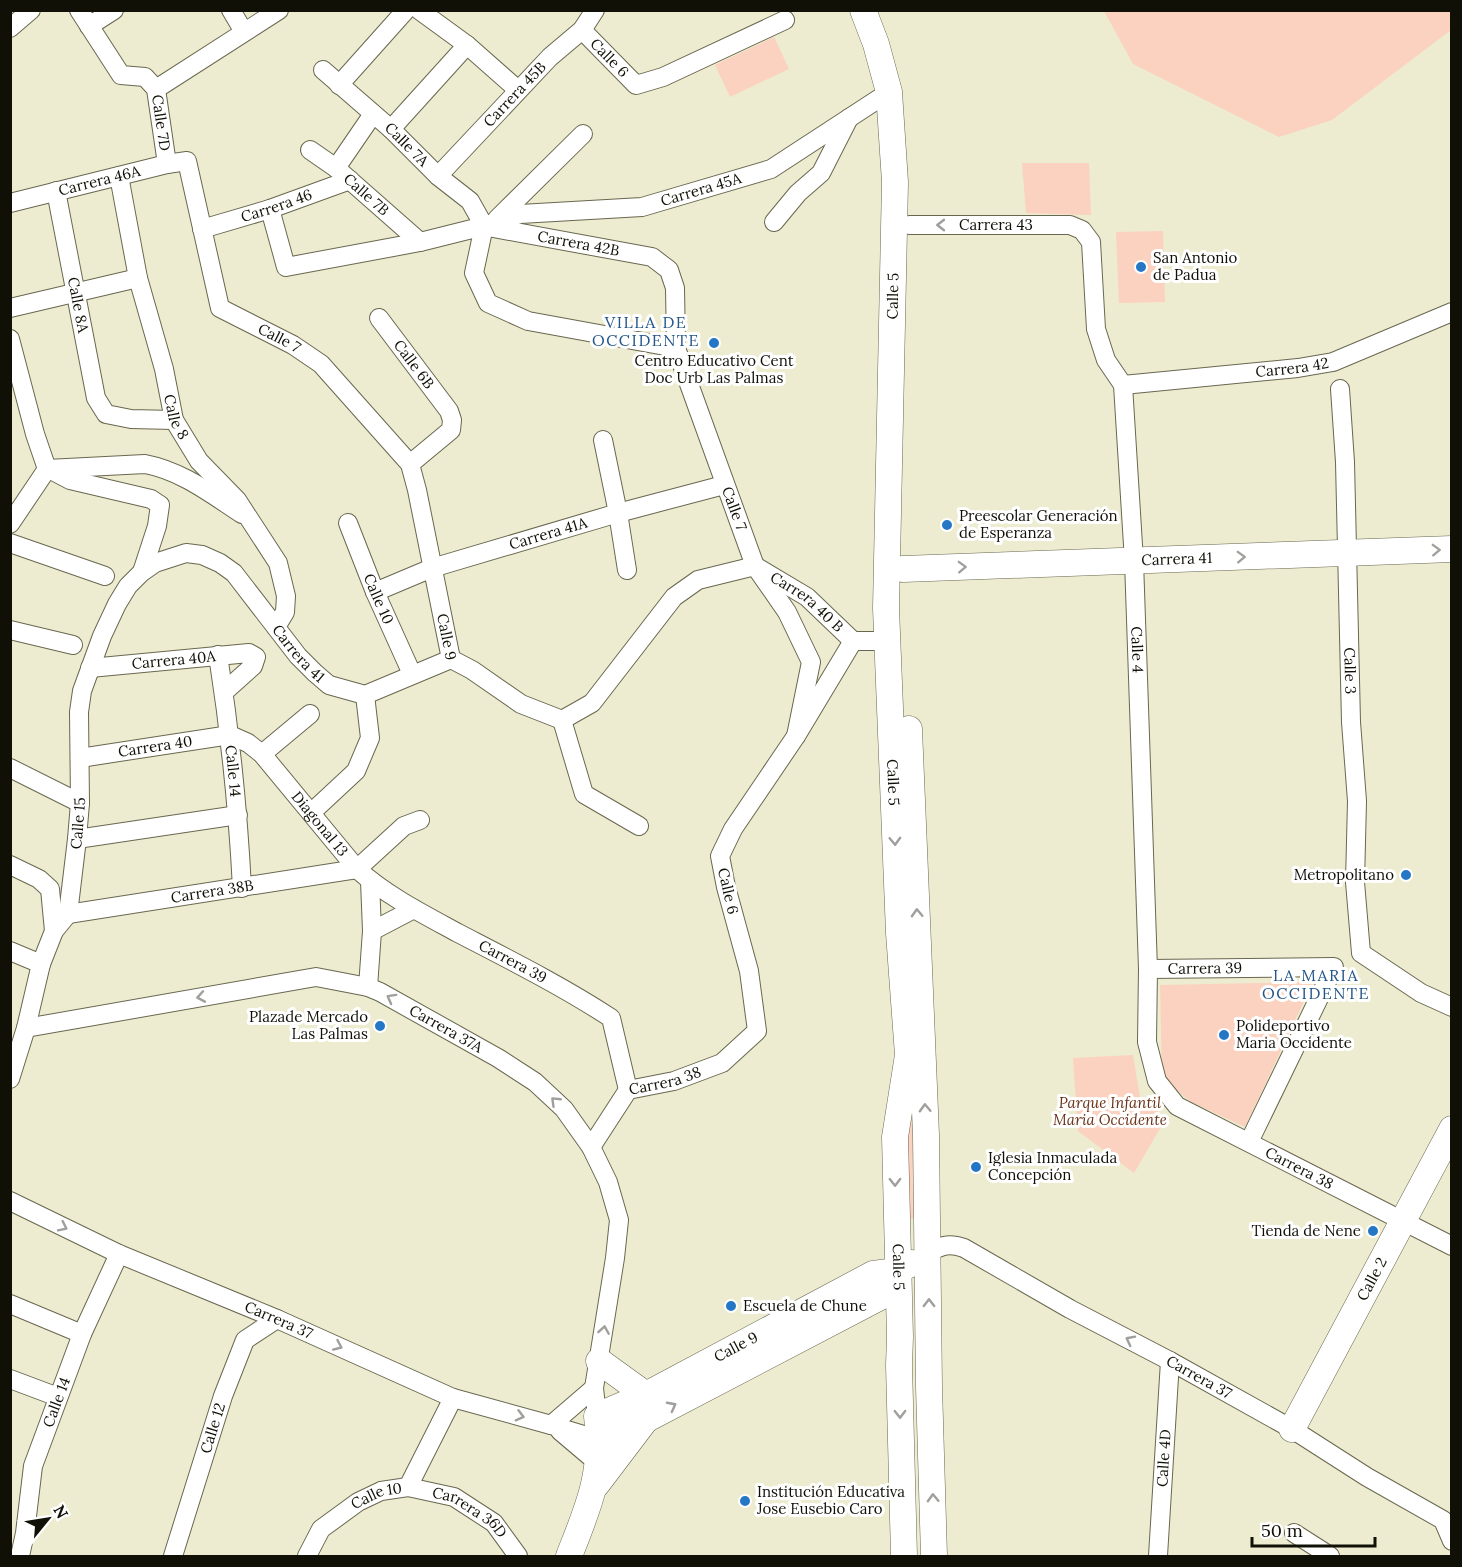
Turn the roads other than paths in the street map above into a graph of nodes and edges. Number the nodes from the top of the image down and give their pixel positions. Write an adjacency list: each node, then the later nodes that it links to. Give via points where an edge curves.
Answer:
1 (31, 10): 13 (street)
2 (79, 10): 12 (street, Calle 7D)
3 (114, 10): 12 (street)
4 (231, 10): 15 (street)
5 (279, 10): 15 (street)
6 (405, 10): 18 (street)
7 (419, 10): 16 (street)
8 (863, 10): 21 (main road, Calle 5)
9 (881, 10): 37 (main road, Calle 5, via 906,112)
10 (595, 12): 14 (street, Carrera 45B)
11 (785, 20): 14 (street, Calle 6, via 663,77 636,85)
12 (89, 26): 19 (street, Calle 7D, via 121,75 145,77)
13 (10, 28)
14 (582, 30): 20 (street, Carrera 45B)
15 (244, 32): 19 (street)
16 (467, 45): 20 (street); 24 (street)
17 (323, 70): 18 (street, Calle 7A)
18 (339, 85): 22 (street, Calle 7A)
19 (156, 89): 28 (street, Calle 7D)
20 (518, 90): 31 (street, Carrera 45B)
21 (889, 92): 23 (street, Carrera 45A); 75 (main road, Calle 5, via 895,182 886,572)
22 (373, 114): 24 (street, Calle 7A); 29 (street)
23 (850, 116): 35 (street, via 821,172); 36 (street, Carrera 45A, via 771,169 642,207 519,214)
24 (391, 129): 31 (street, Calle 7A)
25 (583, 134): 36 (street)
26 (310, 150): 29 (street, Calle 7B)
27 (187, 161): 28 (street, Carrera 46A); 38 (street, Calle 7D)
28 (167, 164): 30 (street, Carrera 46A)
29 (343, 174): 34 (street, Carrera 46); 39 (street, Calle 7B)
30 (119, 176): 32 (street, Carrera 46A); 40 (street, Calle 8)
31 (438, 176): 36 (street, Calle 7A, via 470,201)
32 (56, 191): 33 (street, Carrera 46A); 41 (street, Calle 8A)
33 (10, 203)
34 (270, 209): 38 (street, Carrera 46); 39 (street, Carrera 45A, via 286,267)
35 (774, 222)
36 (488, 225): 39 (street, Carrera 45A); 47 (street, Carrera 42B, via 652,256 669,270 675,288); 47 (street, via 474,273 488,303 528,321)
37 (909, 225): 48 (street, Carrera 43, one-way to 37, via 1106,360 1096,329 1091,242 1082,230 1070,225); 68 (main road, Calle 5)
38 (201, 229): 43 (street, Calle 7D)
39 (420, 242)
40 (138, 278): 41 (street); 50 (street, Calle 8)
41 (74, 293): 42 (street); 50 (street, Calle 8A, via 96,398 106,414)
42 (10, 308)
43 (220, 308): 52 (street, Calle 7, via 293,345 321,364)
44 (1452, 312): 48 (street, Carrera 42, via 1333,362)
45 (379, 318): 52 (street, Calle 6B, via 452,420 451,430)
46 (10, 339): 53 (street)
47 (676, 348): 54 (street, Calle 7)
48 (1123, 385): 64 (street, Calle 4)
49 (1340, 389): 62 (street, Calle 3)
50 (174, 420): 57 (street, Calle 8, via 199,462 225,486)
51 (603, 440): 56 (street)
52 (410, 464): 55 (street, Calle 7)
53 (47, 469): 57 (street, via 146,464 178,474); 59 (street); 69 (street, Calle 15, via 70,480 157,501 161,509)
54 (724, 485): 56 (street, Carrera 41A); 65 (street, Calle 7)
55 (417, 490): 66 (street, Calle 9)
56 (618, 513): 66 (street, Carrera 41A); 67 (street)
57 (249, 518): 72 (street, Calle 8, via 278,563 286,596 285,612)
58 (348, 523): 71 (street, Calle 10)
59 (10, 524)
60 (10, 543): 70 (street)
61 (1452, 549): 62 (main road, Carrera 41, one-way to 61)
62 (1348, 553): 64 (main road, Carrera 41, one-way to 62); 108 (street, Calle 3, via 1357,801 1355,882 1361,953 1421,993)
63 (168, 558): 69 (street, Calle 15); 72 (street, Carrera 41, via 186,553 220,563 234,573)
64 (1134, 561): 68 (main road, Carrera 41, one-way to 64); 106 (street, Calle 4)
65 (755, 566): 74 (street, Carrera 40 B, via 807,597); 79 (street, Calle 7, via 787,612); 85 (street, via 698,580 674,597 592,702)
66 (432, 568): 71 (street, Carrera 41A); 78 (street, Calle 9)
67 (627, 570)
68 (903, 570): 121 (main road, Calle 5, one-way to 68)
69 (142, 573): 80 (street, Calle 15, via 117,604)
70 (105, 576)
71 (375, 592): 81 (street, Calle 10)
72 (276, 627): 83 (street, Carrera 41, via 298,656 329,685)
73 (10, 630): 76 (street)
74 (853, 641): 75 (street); 87 (street, Calle 6)
75 (888, 641): 123 (main road, Calle 5, one-way to 123, via 898,933 908,1055 895,1137)
76 (73, 645)
77 (218, 655): 80 (street, Carrera 40A); 82 (street, Calle 14); 82 (street, Carrera 40A, via 249,653 256,657 253,666)
78 (451, 659): 81 (street); 85 (street, Calle 9, via 521,704)
79 (811, 662): 87 (street, Calle 6)
80 (90, 668): 89 (street, Calle 15, via 82,691)
81 (412, 674): 83 (street)
82 (224, 692): 86 (street, Calle 14)
83 (365, 695): 92 (street, via 370,738 356,771)
84 (310, 714): 88 (street)
85 (562, 720): 95 (street, via 584,794)
86 (230, 735): 88 (street, Diagonal 13); 89 (street, Carrera 40); 93 (street, Calle 14)
87 (796, 735): 110 (street, Calle 6, via 733,829 720,856 749,971)
88 (262, 754): 92 (street, Diagonal 13)
89 (80, 758): 91 (street, Calle 15)
90 (10, 768): 91 (street)
91 (80, 803): 96 (street, Calle 15)
92 (312, 812): 98 (street, Diagonal 13)
93 (238, 816): 96 (street); 99 (street, Calle 14)
94 (420, 820): 98 (street, via 404,826)
95 (639, 826)
96 (77, 839): 101 (street, Calle 15)
97 (10, 865): 102 (street, via 50,889)
98 (364, 875): 99 (street, Carrera 38B); 100 (street, Diagonal 13); 103 (street)
99 (242, 888): 101 (street, Carrera 38B)
100 (414, 909): 103 (street); 114 (street, Carrera 39, via 612,1018)
101 (68, 914): 102 (street)
102 (54, 931): 105 (street)
103 (372, 931): 107 (street)
104 (10, 951): 105 (street)
105 (40, 964): 109 (street)
106 (1148, 969): 113 (street, Calle 4, via 1147,1042); 116 (street, Carrera 39, via 1334,967)
107 (368, 987): 109 (street, Carrera 37A, one-way to 109, via 316,977); 117 (street, Carrera 37A, one-way to 107, via 564,1109 535,1082)
108 (1452, 1007)
109 (26, 1028): 111 (street)
110 (757, 1031): 114 (street, Carrera 38, via 722,1064 674,1082)
111 (13, 1056): 112 (street)
112 (10, 1079)
113 (1157, 1081): 116 (street, Carrera 38, via 1178,1106)
114 (628, 1090): 117 (street, Carrera 38)
115 (1452, 1129): 119 (main road, Calle 2)
116 (1249, 1142): 119 (street, Carrera 38)
117 (591, 1148): 129 (street, Carrera 37A, one-way to 117, via 619,1220 608,1182)
118 (10, 1201): 122 (street, Carrera 37, one-way to 122)
119 (1403, 1221): 120 (street, Carrera 38); 140 (main road, Calle 2)
120 (1452, 1246)
121 (928, 1253): 123 (main road, Calle 9); 130 (street, Carrera 37, one-way to 121, via 964,1248 944,1244); 133 (main road, Calle 5, one-way to 121)
122 (119, 1254): 126 (street, Carrera 37); 127 (street, Calle 14)
123 (897, 1271): 125 (main road, Calle 9, via 882,1296); 128 (main road, Calle 5); 135 (main road, Calle 9, via 873,1274)
124 (10, 1304): 127 (street)
125 (860, 1307): 128 (main road, via 886,1315); 138 (main road, Calle 9, one-way to 125)
126 (277, 1319): 137 (street, Carrera 37, one-way to 137); 147 (street, Calle 12, via 245,1340 223,1396)
127 (82, 1334): 136 (street, Calle 14)
128 (900, 1337): 132 (main road, Calle 5)
129 (599, 1361): 134 (street, Carrera 37A); 135 (main road)
130 (1170, 1361): 140 (street, Carrera 37); 153 (street, Calle 4D)
131 (10, 1379): 136 (street)
132 (899, 1386): 133 (main road, via 902,1378 915,1372 922,1374); 151 (main road, Calle 5, one-way to 151)
133 (929, 1387): 152 (main road, Calle 5, one-way to 133)
134 (594, 1388): 139 (street); 141 (street, Carrera 37A)
135 (646, 1395): 141 (main road, Calle 9)
136 (58, 1397): 146 (street, Calle 14, via 33,1466)
137 (453, 1398): 139 (street, Carrera 37, one-way to 139); 142 (street, Calle 10)
138 (645, 1420): 141 (main road, Calle 9); 143 (main road)
139 (551, 1425): 141 (street, Carrera 37)
140 (1292, 1429): 145 (street, Carrera 37, via 1443,1520)
141 (599, 1440): 143 (main road)
142 (408, 1486): 148 (street, Calle 10, via 381,1491 358,1502 321,1529); 149 (street, Carrera 36D, via 454,1497 494,1523)
143 (594, 1489): 150 (main road)
144 (1294, 1533): 154 (street)
145 (1452, 1541)
146 (20, 1557)
147 (173, 1557)
148 (307, 1557)
149 (518, 1557)
150 (569, 1557)
151 (904, 1557)
152 (934, 1557)
153 (1158, 1557)
154 (1330, 1557)

